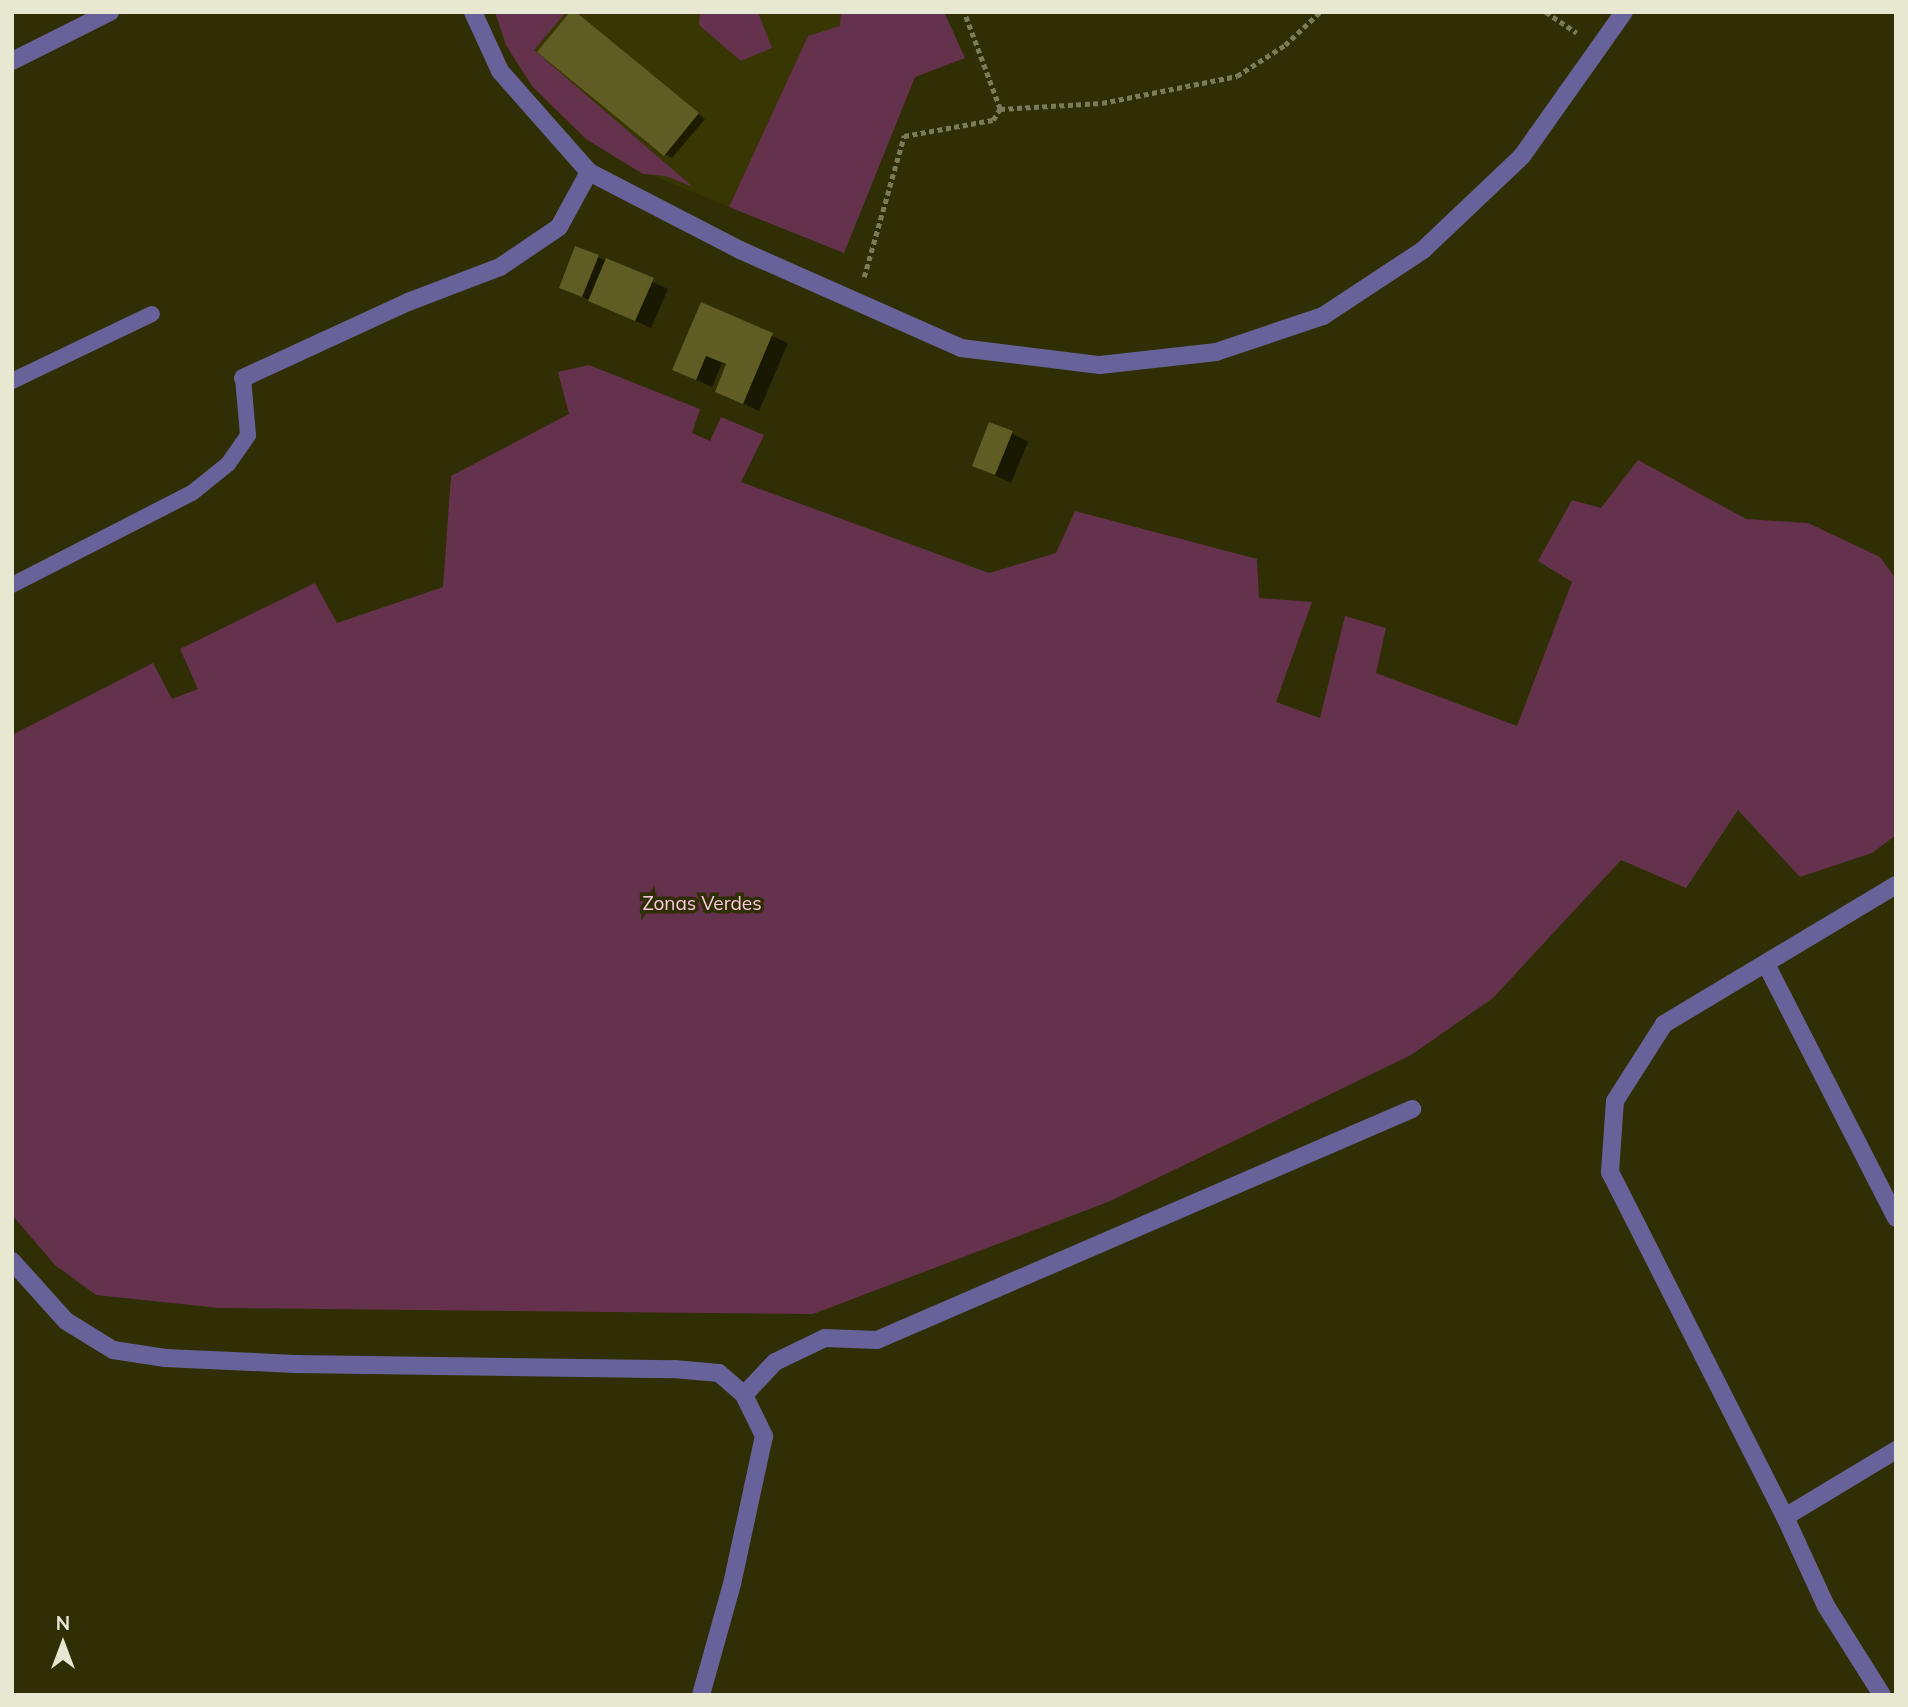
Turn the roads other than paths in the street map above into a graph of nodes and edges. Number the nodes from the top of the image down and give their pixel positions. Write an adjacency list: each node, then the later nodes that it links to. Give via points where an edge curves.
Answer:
1 (110, 12): 4 (street)
2 (473, 12): 5 (street, via 500,71)
3 (1624, 12): 5 (street, via 1522,156 1423,250 1323,316 1216,352 1100,365 961,348 740,250)
4 (12, 61)
5 (589, 172): 7 (street, via 559,227 500,267 408,302)
6 (152, 314): 8 (lane)
7 (243, 378): 9 (lane, via 248,435 228,464 192,493)
8 (12, 381)
9 (12, 585)
10 (1896, 885): 11 (street)
11 (1766, 964): 13 (street); 17 (street, via 1664,1024 1615,1101 1610,1172)
12 (1412, 1109): 15 (street, via 877,1340 825,1338 775,1362)
13 (1896, 1218)
14 (12, 1261): 15 (street, via 66,1321 113,1350 165,1358 295,1364 674,1369 719,1373)
15 (744, 1395): 18 (street, via 764,1436 732,1584)
16 (1896, 1450): 17 (street)
17 (1785, 1517): 19 (street, via 1826,1606)
18 (701, 1695)
19 (1882, 1695)

